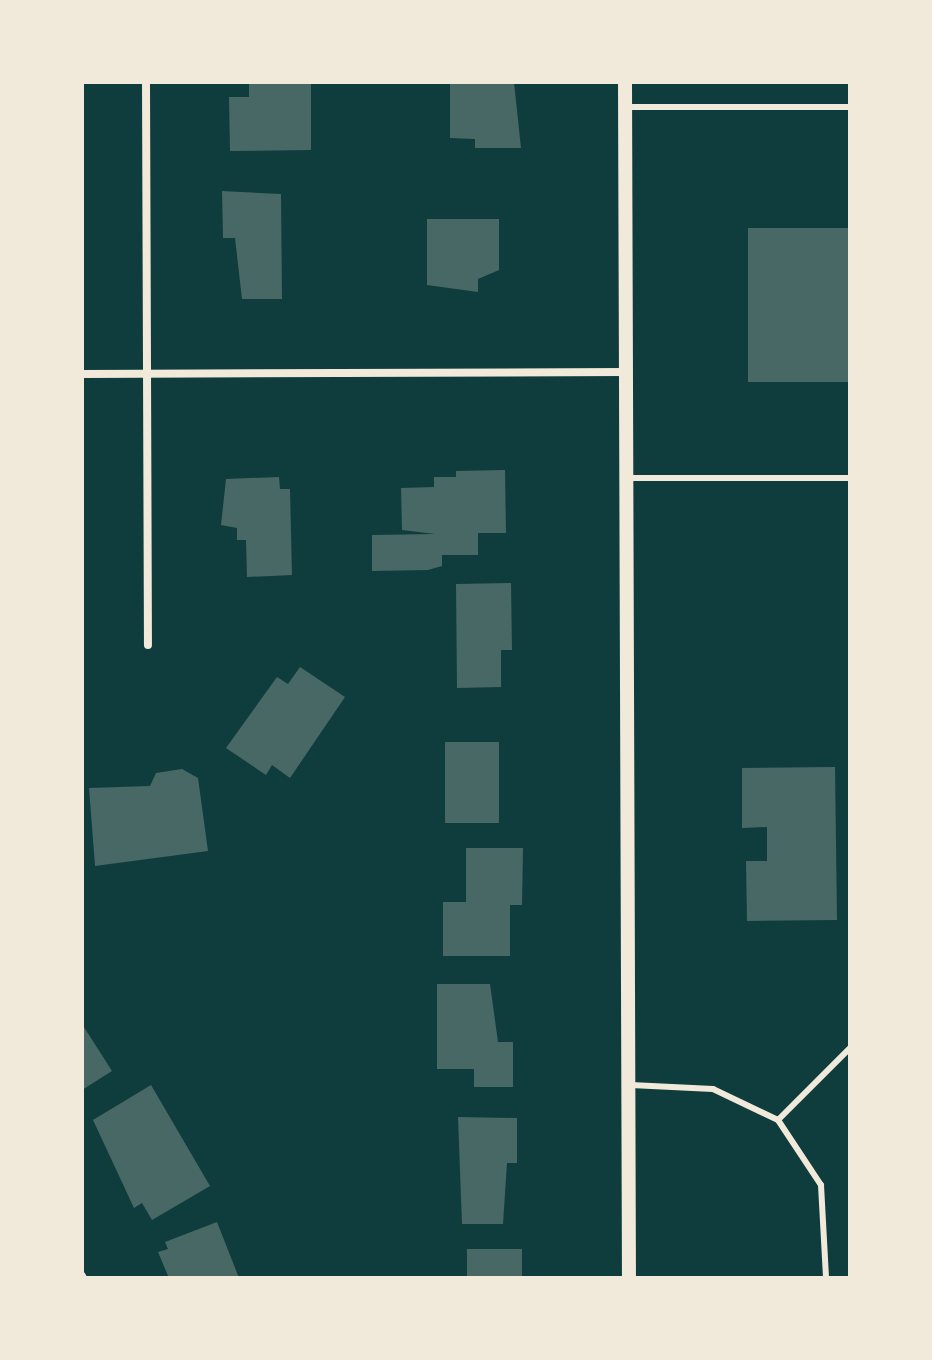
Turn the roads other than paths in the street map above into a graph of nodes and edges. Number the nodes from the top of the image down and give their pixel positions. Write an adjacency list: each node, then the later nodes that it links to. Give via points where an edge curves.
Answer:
1 (146, 82): 7 (street)
2 (625, 82): 3 (street)
3 (625, 107): 4 (lane); 5 (street)
4 (850, 107)
5 (626, 372): 7 (street); 8 (street)
6 (82, 374): 7 (street)
7 (147, 374): 10 (street)
8 (626, 478): 9 (lane); 12 (street)
9 (850, 478)
10 (148, 645)
11 (850, 1048): 13 (lane)
12 (628, 1085): 13 (lane, via 713,1089); 14 (street)
13 (778, 1120): 15 (lane, via 821,1185)
14 (629, 1278)
15 (826, 1278)

